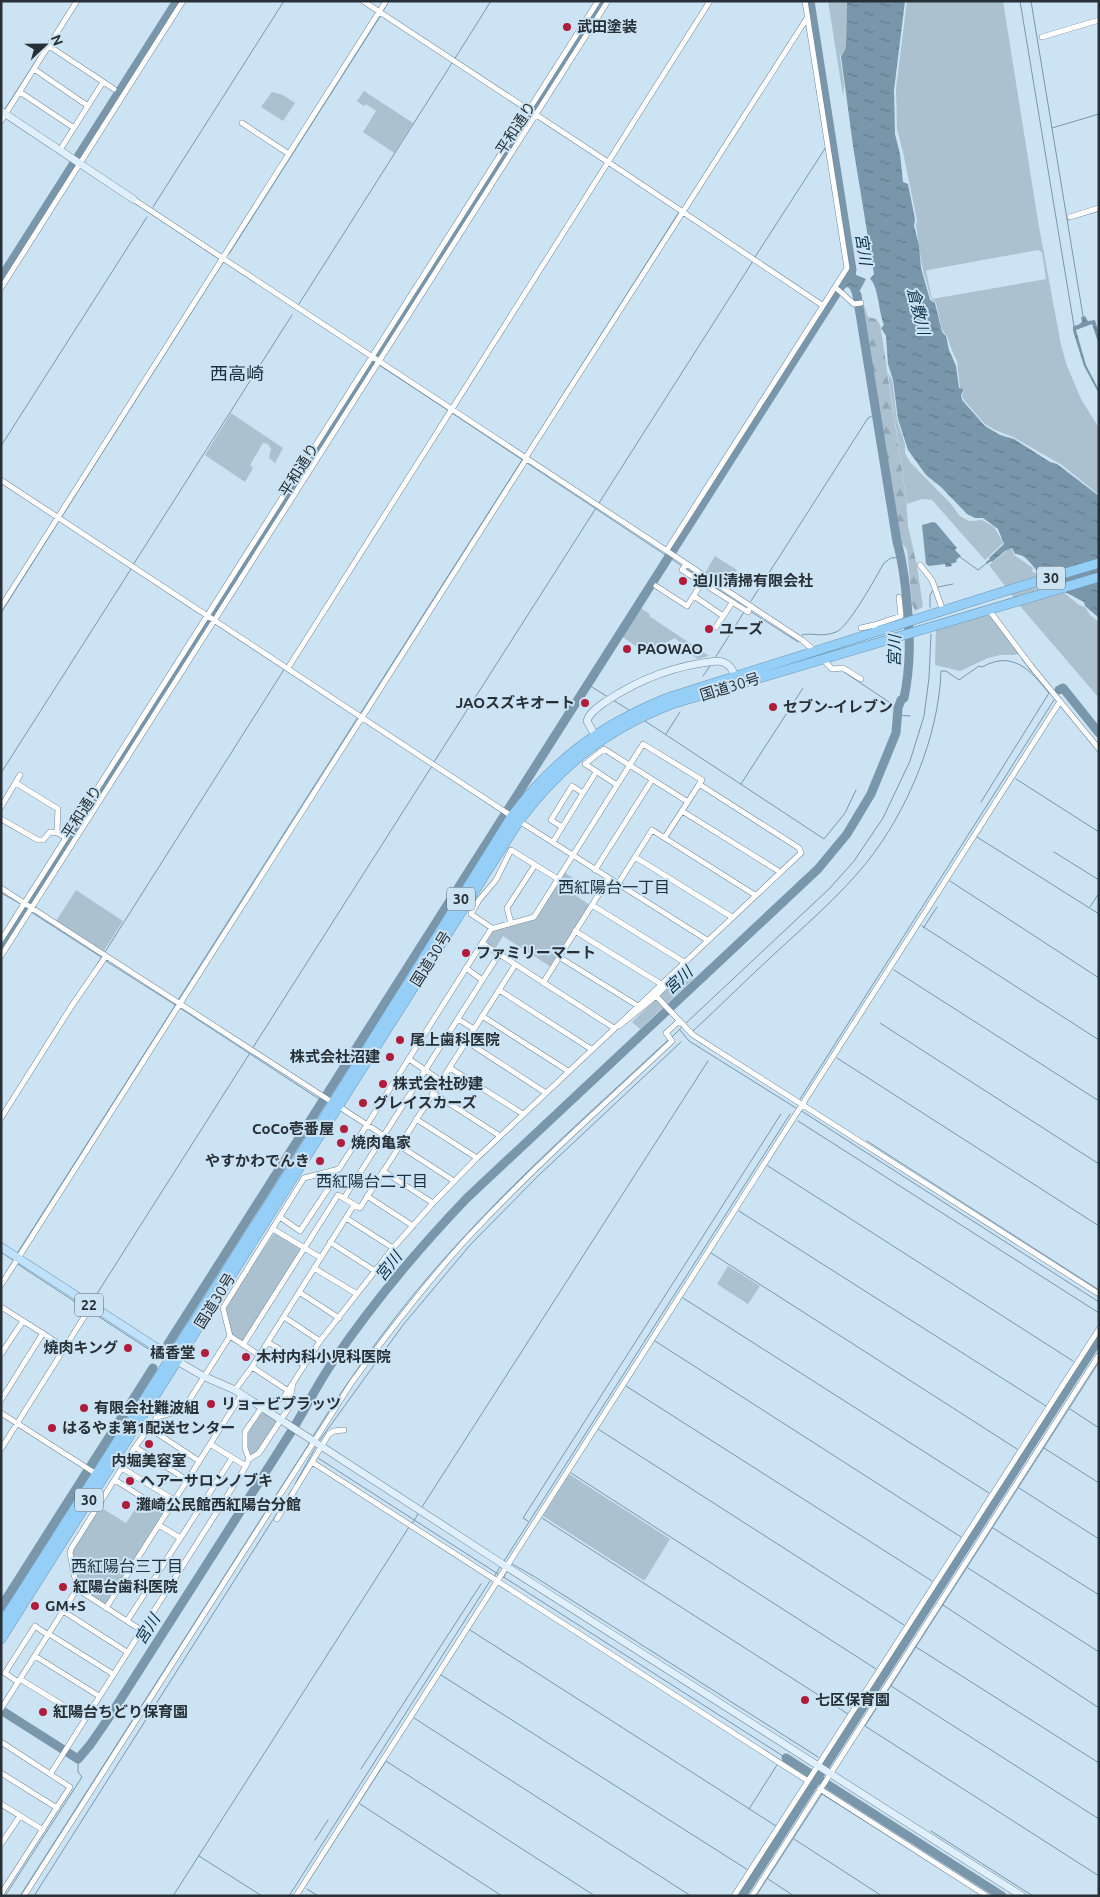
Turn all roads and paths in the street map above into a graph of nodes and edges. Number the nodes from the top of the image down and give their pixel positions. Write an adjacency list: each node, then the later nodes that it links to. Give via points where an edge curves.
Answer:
1 (77, 1): 13 (street)
2 (183, 1): 26 (street)
3 (364, 1): 9 (street)
4 (386, 1): 9 (street)
5 (598, 1): 19 (street, 平和通り)
6 (608, 1): 19 (street)
7 (710, 1): 25 (street)
8 (805, 1): 10 (street)
9 (381, 13): 19 (street); 24 (street)
10 (807, 16): 29 (street); 33 (street, via 847,268)
11 (1099, 20): 12 (street)
12 (1042, 37)
13 (49, 46): 14 (street); 15 (street)
14 (34, 69): 17 (street); 18 (street)
15 (103, 82): 16 (street); 18 (street)
16 (114, 89)
17 (20, 92): 20 (street); 22 (street)
18 (88, 106): 22 (street)
19 (532, 113): 25 (street); 36 (street, 平和通り); 37 (street)
20 (3, 116): 23 (street)
21 (242, 123): 24 (street)
22 (74, 128): 23 (street)
23 (60, 150): 26 (street)
24 (289, 154): 31 (street)
25 (607, 162): 29 (street); 38 (street)
26 (78, 163): 27 (street); 32 (street)
27 (133, 199): 31 (street)
28 (1099, 208): 30 (street)
29 (681, 211): 35 (street); 39 (street)
30 (1070, 216)
31 (222, 259): 36 (street); 41 (street)
32 (1, 288)
33 (837, 289): 34 (street, via 854,304); 35 (street)
34 (859, 303)
35 (822, 306): 42 (street)
36 (371, 357): 37 (street); 55 (street, 平和通り)
37 (379, 363): 38 (street); 55 (street)
38 (451, 411): 39 (street); 62 (street)
39 (525, 459): 42 (street); 66 (street)
40 (1, 480): 41 (street)
41 (60, 518): 51 (street); 55 (street)
42 (669, 552): 46 (street)
43 (1099, 563): 52 (highway, 国道30号 / 30)
44 (920, 565): 52 (street, via 932,580)
45 (1099, 577): 53 (highway, 国道30号 / 30)
46 (704, 580): 48 (street); 50 (street)
47 (656, 586): 48 (street, via 687,606)
48 (694, 596): 54 (street)
49 (899, 597): 58 (street, via 901,616)
50 (732, 599): 54 (street); 60 (street, via 802,640)
51 (1, 607)
52 (943, 610): 58 (highway, 国道30号 / 30)
53 (989, 610): 59 (highway, 国道30号 / 30); 65 (street)
54 (723, 616): 56 (street)
55 (212, 618): 62 (street); 85 (street, 平和通り); 98 (street)
56 (716, 627)
57 (861, 628): 58 (street)
58 (875, 629): 59 (highway); 60 (highway, 国道30号 / 30)
59 (879, 643): 61 (highway, 国道30号 / 30)
60 (815, 652): 61 (street); 64 (highway, 国道30号 / 30)
61 (823, 659): 63 (street, via 832,669 844,668); 64 (highway, 国道30号 / 30)
62 (287, 667): 66 (street)
63 (861, 679)
64 (736, 681): 67 (highway, 国道30号 / 30, via 653,712); 67 (street, via 728,664 713,661 666,671 610,698 588,718)
65 (1059, 703): 68 (street); 135 (street)
66 (360, 716): 80 (street); 118 (street)
67 (597, 738): 80 (highway, 国道30号 / 30)
68 (1099, 749)
69 (630, 766): 70 (street, via 604,749 585,764); 72 (street); 74 (street, via 643,744 702,780); 75 (street)
70 (596, 772): 75 (street); 76 (street)
71 (20, 775): 73 (street)
72 (652, 780): 77 (street); 90 (street)
73 (16, 783): 78 (street); 83 (street, via 58,809)
74 (699, 784): 77 (street); 91 (street, via 801,850)
75 (618, 785): 87 (street)
76 (583, 793): 82 (street); 82 (street, via 572,786 551,820)
77 (688, 802): 79 (street)
78 (1, 807)
79 (682, 811): 84 (street); 91 (street)
80 (510, 815): 86 (street); 134 (highway, 国道30号 / 30)
81 (1, 819): 83 (street, via 41,840 50,832)
82 (562, 827): 86 (street)
83 (58, 833): 85 (street)
84 (665, 837): 88 (street, via 652,830); 96 (street)
85 (66, 838): 98 (street, 平和通り)
86 (552, 842): 87 (street)
87 (573, 855): 90 (street); 93 (street)
88 (635, 857): 94 (street); 99 (street)
89 (535, 865): 93 (street); 100 (street, via 508,908); 101 (street, via 512,850 496,880 471,914)
90 (595, 870): 92 (street)
91 (780, 872): 96 (street)
92 (610, 878): 94 (street); 97 (street)
93 (558, 879): 100 (street, via 534,917)
94 (618, 884): 104 (street)
95 (1, 888): 98 (street)
96 (755, 895): 99 (street)
97 (592, 905): 102 (street); 110 (street)
98 (29, 907): 103 (street, 平和通り); 107 (street); 108 (street)
99 (732, 917): 104 (street)
100 (511, 923): 101 (street)
101 (492, 928): 105 (street)
102 (575, 931): 109 (street); 115 (street)
103 (1, 940)
104 (707, 940): 110 (street)
105 (482, 943): 106 (street); 112 (street)
106 (499, 954): 111 (street); 113 (street)
107 (1, 956)
108 (104, 957): 118 (street); 137 (street)
109 (559, 957): 114 (street); 119 (street)
110 (684, 962): 115 (street); 117 (street, via 685,966)
111 (515, 965): 114 (street); 116 (street)
112 (466, 968): 113 (street); 127 (street)
113 (482, 980): 121 (street)
114 (543, 983): 123 (street)
115 (661, 984): 119 (street)
116 (499, 990): 120 (street); 126 (street)
117 (657, 997): 122 (street); 123 (street, via 624,1024)
118 (178, 1006): 134 (street); 160 (street)
119 (638, 1006): 123 (street)
120 (482, 1016): 124 (street); 130 (street)
121 (458, 1019): 124 (street); 129 (street)
122 (681, 1023): 135 (street, via 692,1035); 196 (street, via 666,1033 672,1041 522,1182 458,1248 396,1321)
123 (614, 1028): 126 (street)
124 (474, 1029): 125 (street)
125 (466, 1041): 128 (street); 133 (street)
126 (591, 1049): 130 (street)
127 (408, 1059): 129 (street); 139 (street)
128 (450, 1068): 131 (street); 136 (street)
129 (426, 1070): 131 (street); 140 (street)
130 (568, 1071): 133 (street)
131 (441, 1081): 132 (street)
132 (433, 1093): 138 (street); 141 (street)
133 (546, 1093): 136 (street)
134 (333, 1103): 139 (street); 182 (highway, 国道30号 / 30)
135 (801, 1108): 166 (street); 216 (street)
136 (523, 1114): 141 (street)
137 (1, 1118)
138 (416, 1119): 142 (street); 143 (street)
139 (366, 1126): 140 (street); 145 (street, via 339,1169)
140 (383, 1136): 142 (street); 148 (street)
141 (500, 1136): 143 (street)
142 (399, 1146): 144 (street); 146 (street)
143 (477, 1158): 146 (street)
144 (383, 1171): 147 (street); 149 (street)
145 (326, 1173): 151 (street, via 304,1178); 151 (street, via 330,1186 300,1231)
146 (454, 1181): 149 (street)
147 (368, 1196): 150 (street, via 360,1208); 153 (street)
148 (344, 1198): 150 (street); 157 (street, via 338,1195)
149 (433, 1203): 153 (street)
150 (354, 1205): 152 (street)
151 (280, 1217): 154 (street)
152 (346, 1218): 155 (street); 158 (street)
153 (413, 1226): 158 (street)
154 (273, 1229): 157 (street); 174 (street, via 223,1308)
155 (330, 1242): 159 (street); 162 (street)
156 (1, 1246): 160 (main road, 22)
157 (304, 1248): 159 (street); 177 (street)
158 (393, 1248): 162 (street)
159 (321, 1258): 161 (street)
160 (17, 1261): 163 (street); 167 (main road, 22)
161 (314, 1268): 164 (street); 165 (street)
162 (374, 1271): 165 (street)
163 (1, 1285)
164 (299, 1292): 169 (street); 170 (street)
165 (357, 1294): 170 (street)
166 (1099, 1294)
167 (89, 1309): 178 (street); 182 (main road, 22)
168 (1, 1310): 171 (street, via 3,1308)
169 (284, 1317): 175 (street); 176 (street)
170 (339, 1318): 175 (street)
171 (23, 1320): 173 (street); 179 (street)
172 (1099, 1329): 234 (street)
173 (43, 1333): 178 (street); 189 (street)
174 (230, 1336): 177 (street); 185 (street)
175 (320, 1341): 183 (street)
176 (268, 1342): 180 (street); 183 (street)
177 (244, 1345): 180 (street)
178 (64, 1347): 193 (street)
179 (1, 1354)
180 (259, 1355): 184 (street)
181 (1099, 1355): 237 (street)
182 (174, 1359): 185 (street); 207 (highway, 国道30号 / 30)
183 (304, 1365): 186 (street)
184 (252, 1367): 187 (street); 188 (street)
185 (203, 1376): 188 (street); 194 (street, via 183,1410 157,1417)
186 (294, 1380): 187 (street); 192 (street, via 290,1403)
187 (287, 1390): 190 (street, via 284,1397)
188 (238, 1392): 190 (street); 197 (street)
189 (1, 1400)
190 (262, 1407): 192 (street); 202 (street, via 245,1432)
191 (1, 1413): 193 (street)
192 (282, 1420): 196 (street); 202 (street, via 259,1453)
193 (17, 1423): 200 (street); 207 (street)
194 (149, 1428): 199 (street); 203 (street)
195 (344, 1430): 198 (street, via 329,1434)
196 (310, 1439): 198 (street); 210 (street)
197 (210, 1444): 201 (street); 203 (street)
198 (322, 1446): 204 (street); 216 (street)
199 (135, 1447): 206 (street); 209 (street)
200 (1, 1449)
201 (232, 1458): 205 (street); 215 (street)
202 (249, 1459): 205 (street)
203 (199, 1461): 209 (street)
204 (312, 1462): 210 (street); 217 (street)
205 (246, 1466): 223 (street)
206 (122, 1468): 208 (street); 211 (street)
207 (94, 1473): 222 (highway, 国道30号 / 30); 225 (highway, 国道30号 / 30)
208 (115, 1480): 212 (street); 218 (street, via 70,1551)
209 (187, 1480): 211 (street)
210 (294, 1484): 213 (street); 246 (street)
211 (174, 1500): 212 (street)
212 (167, 1513): 214 (street)
213 (277, 1519)
214 (159, 1525): 215 (street); 219 (street)
215 (180, 1538): 221 (street)
216 (506, 1569): 217 (street); 234 (street)
217 (498, 1581): 238 (street); 247 (street)
218 (77, 1589): 219 (street); 220 (street)
219 (106, 1608): 221 (street)
220 (63, 1611): 224 (street); 226 (street)
221 (128, 1621): 223 (street)
222 (1, 1624)
223 (141, 1630): 226 (street)
224 (48, 1634): 227 (street); 228 (street); 229 (street, via 35,1626 5,1673)
225 (1, 1639)
226 (127, 1652): 228 (street)
227 (35, 1656): 229 (street); 230 (street)
228 (113, 1674): 230 (street)
229 (19, 1680): 231 (street); 232 (street)
230 (99, 1696): 232 (street)
231 (3, 1706)
232 (85, 1719): 236 (street)
233 (1, 1742): 236 (street)
234 (816, 1768): 237 (street); 238 (street)
235 (1, 1773): 241 (street)
236 (51, 1773): 241 (street, via 70,1787)
237 (829, 1774): 239 (street); 251 (street)
238 (809, 1779): 248 (street)
239 (821, 1788): 249 (street); 250 (street)
240 (1, 1804): 242 (street)
241 (56, 1808): 243 (street)
242 (20, 1816): 243 (street); 244 (street)
243 (43, 1830): 245 (street)
244 (1, 1844)
245 (1, 1894)
246 (24, 1896)
247 (296, 1896)
248 (734, 1896)
249 (752, 1896)
250 (987, 1896)
251 (1022, 1896)

